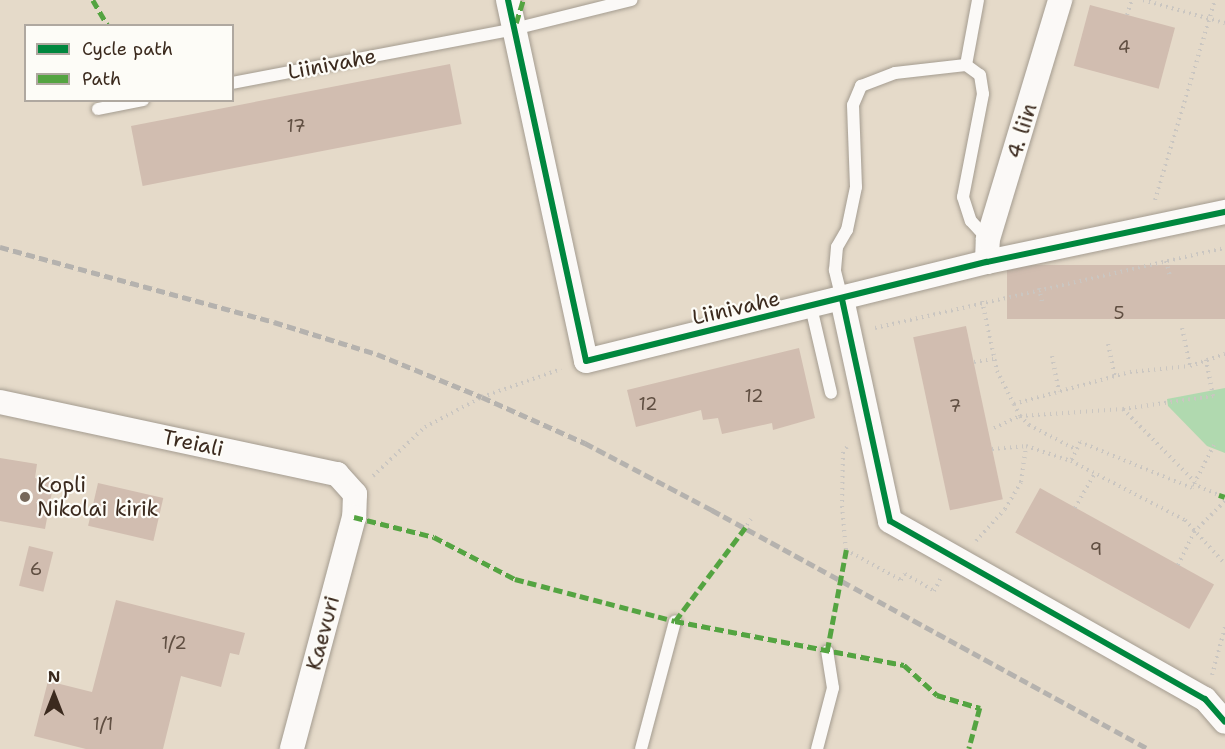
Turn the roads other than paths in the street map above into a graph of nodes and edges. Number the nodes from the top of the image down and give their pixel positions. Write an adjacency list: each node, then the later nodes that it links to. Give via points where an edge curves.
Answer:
1 (508, 0): 5 (street)
2 (631, 0): 5 (lane, Liinivahe)
3 (978, 0): 6 (lane)
4 (1060, 0): 11 (street, 4. liin)
5 (514, 29): 7 (lane, Liinivahe); 13 (street, Liinivahe, via 586,360)
6 (966, 65): 11 (lane, via 980,75 984,94 963,197 971,221); 12 (lane, via 895,73 861,86 853,105 856,187 847,230 837,247 835,270)
7 (234, 83)
8 (133, 102): 9 (lane)
9 (98, 109)
10 (1225, 212): 11 (street, Liinivahe)
11 (988, 250): 12 (street, Liinivahe)
12 (842, 299): 13 (street, Liinivahe); 19 (street, via 887,516 1205,699)
13 (811, 307): 14 (lane)
14 (831, 393)
15 (0, 402): 16 (street, Treiali, via 337,474 355,494)
16 (354, 517): 20 (street, Kaevuri)
17 (675, 621): 21 (lane)
18 (827, 651): 22 (lane, via 833,688)
19 (1225, 722)
20 (292, 749)
21 (641, 749)
22 (816, 749)

